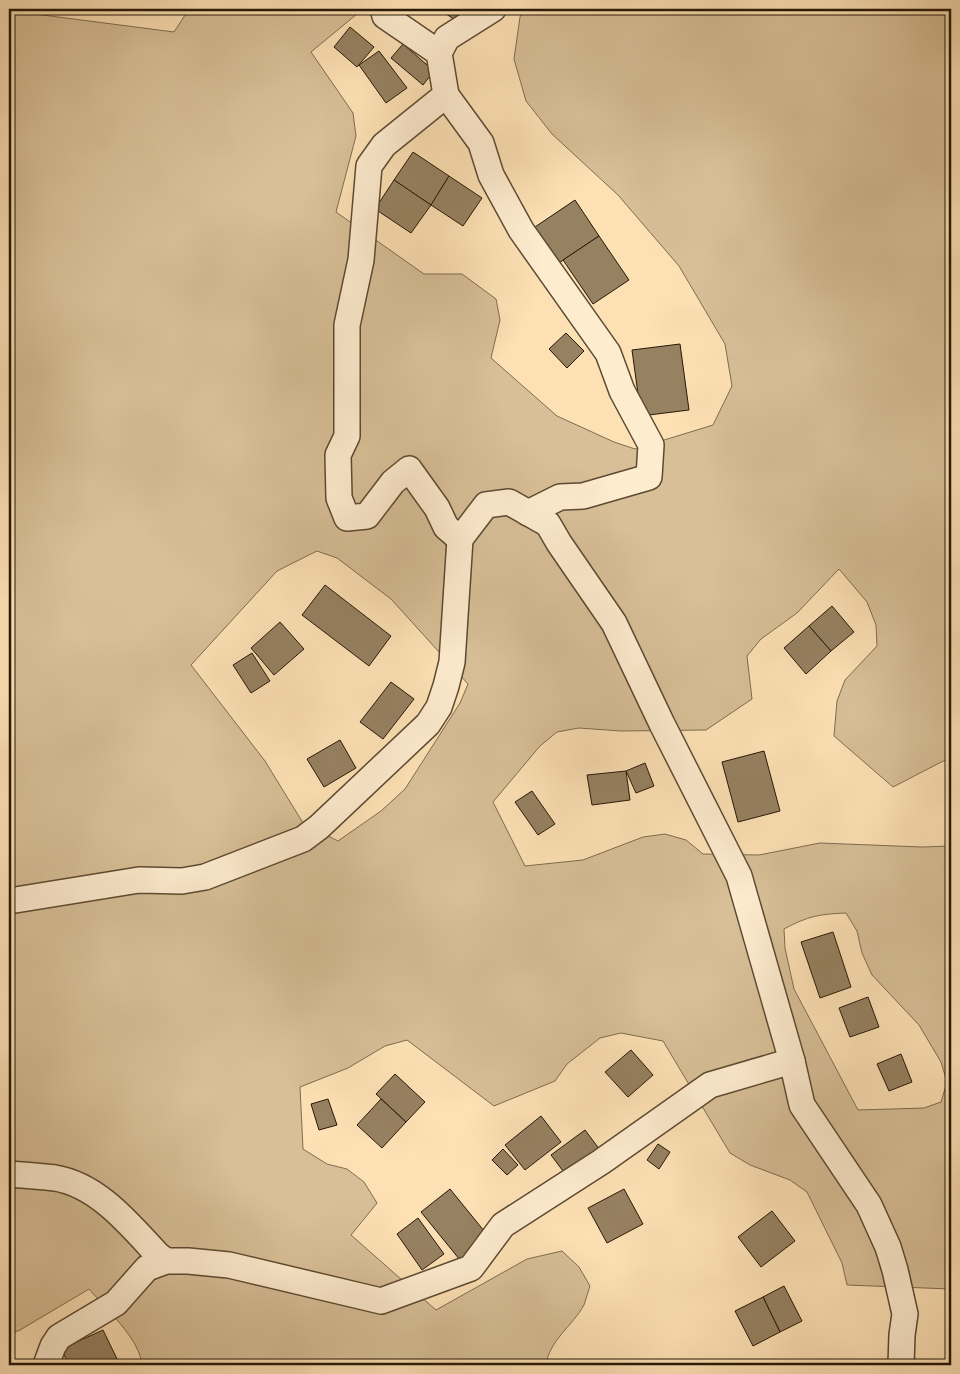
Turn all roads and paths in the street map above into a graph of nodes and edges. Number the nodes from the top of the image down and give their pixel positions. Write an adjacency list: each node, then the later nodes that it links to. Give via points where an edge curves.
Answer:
1 (383, 9): 3 (lane, via 385,16)
2 (493, 9): 3 (lane, via 447,38)
3 (439, 53): 4 (lane)
4 (446, 95): 5 (lane, via 482,143 491,175 521,230 608,353 622,391 651,444 649,477 583,496 560,497); 6 (lane, via 384,145 369,166 360,260 347,325 347,436 338,455 338,476 339,498 347,518 367,516 393,482 409,469 437,508 446,527)
5 (528, 512): 6 (lane, via 509,502 486,505); 8 (lane, via 548,524 614,623 739,876)
6 (460, 539): 7 (lane, via 452,662 439,707 428,724 319,827 302,839 205,877 182,881 139,880)
7 (9, 901)
8 (792, 1061): 10 (lane, via 710,1085 601,1162 503,1225 471,1268 380,1301 228,1265); 12 (lane, via 802,1105 868,1206 888,1247 905,1314)
9 (9, 1174): 10 (lane, via 56,1178 76,1184 112,1207)
10 (166, 1261): 11 (lane, via 147,1268 116,1303 59,1337 52,1346)
11 (46, 1365)
12 (901, 1365)

